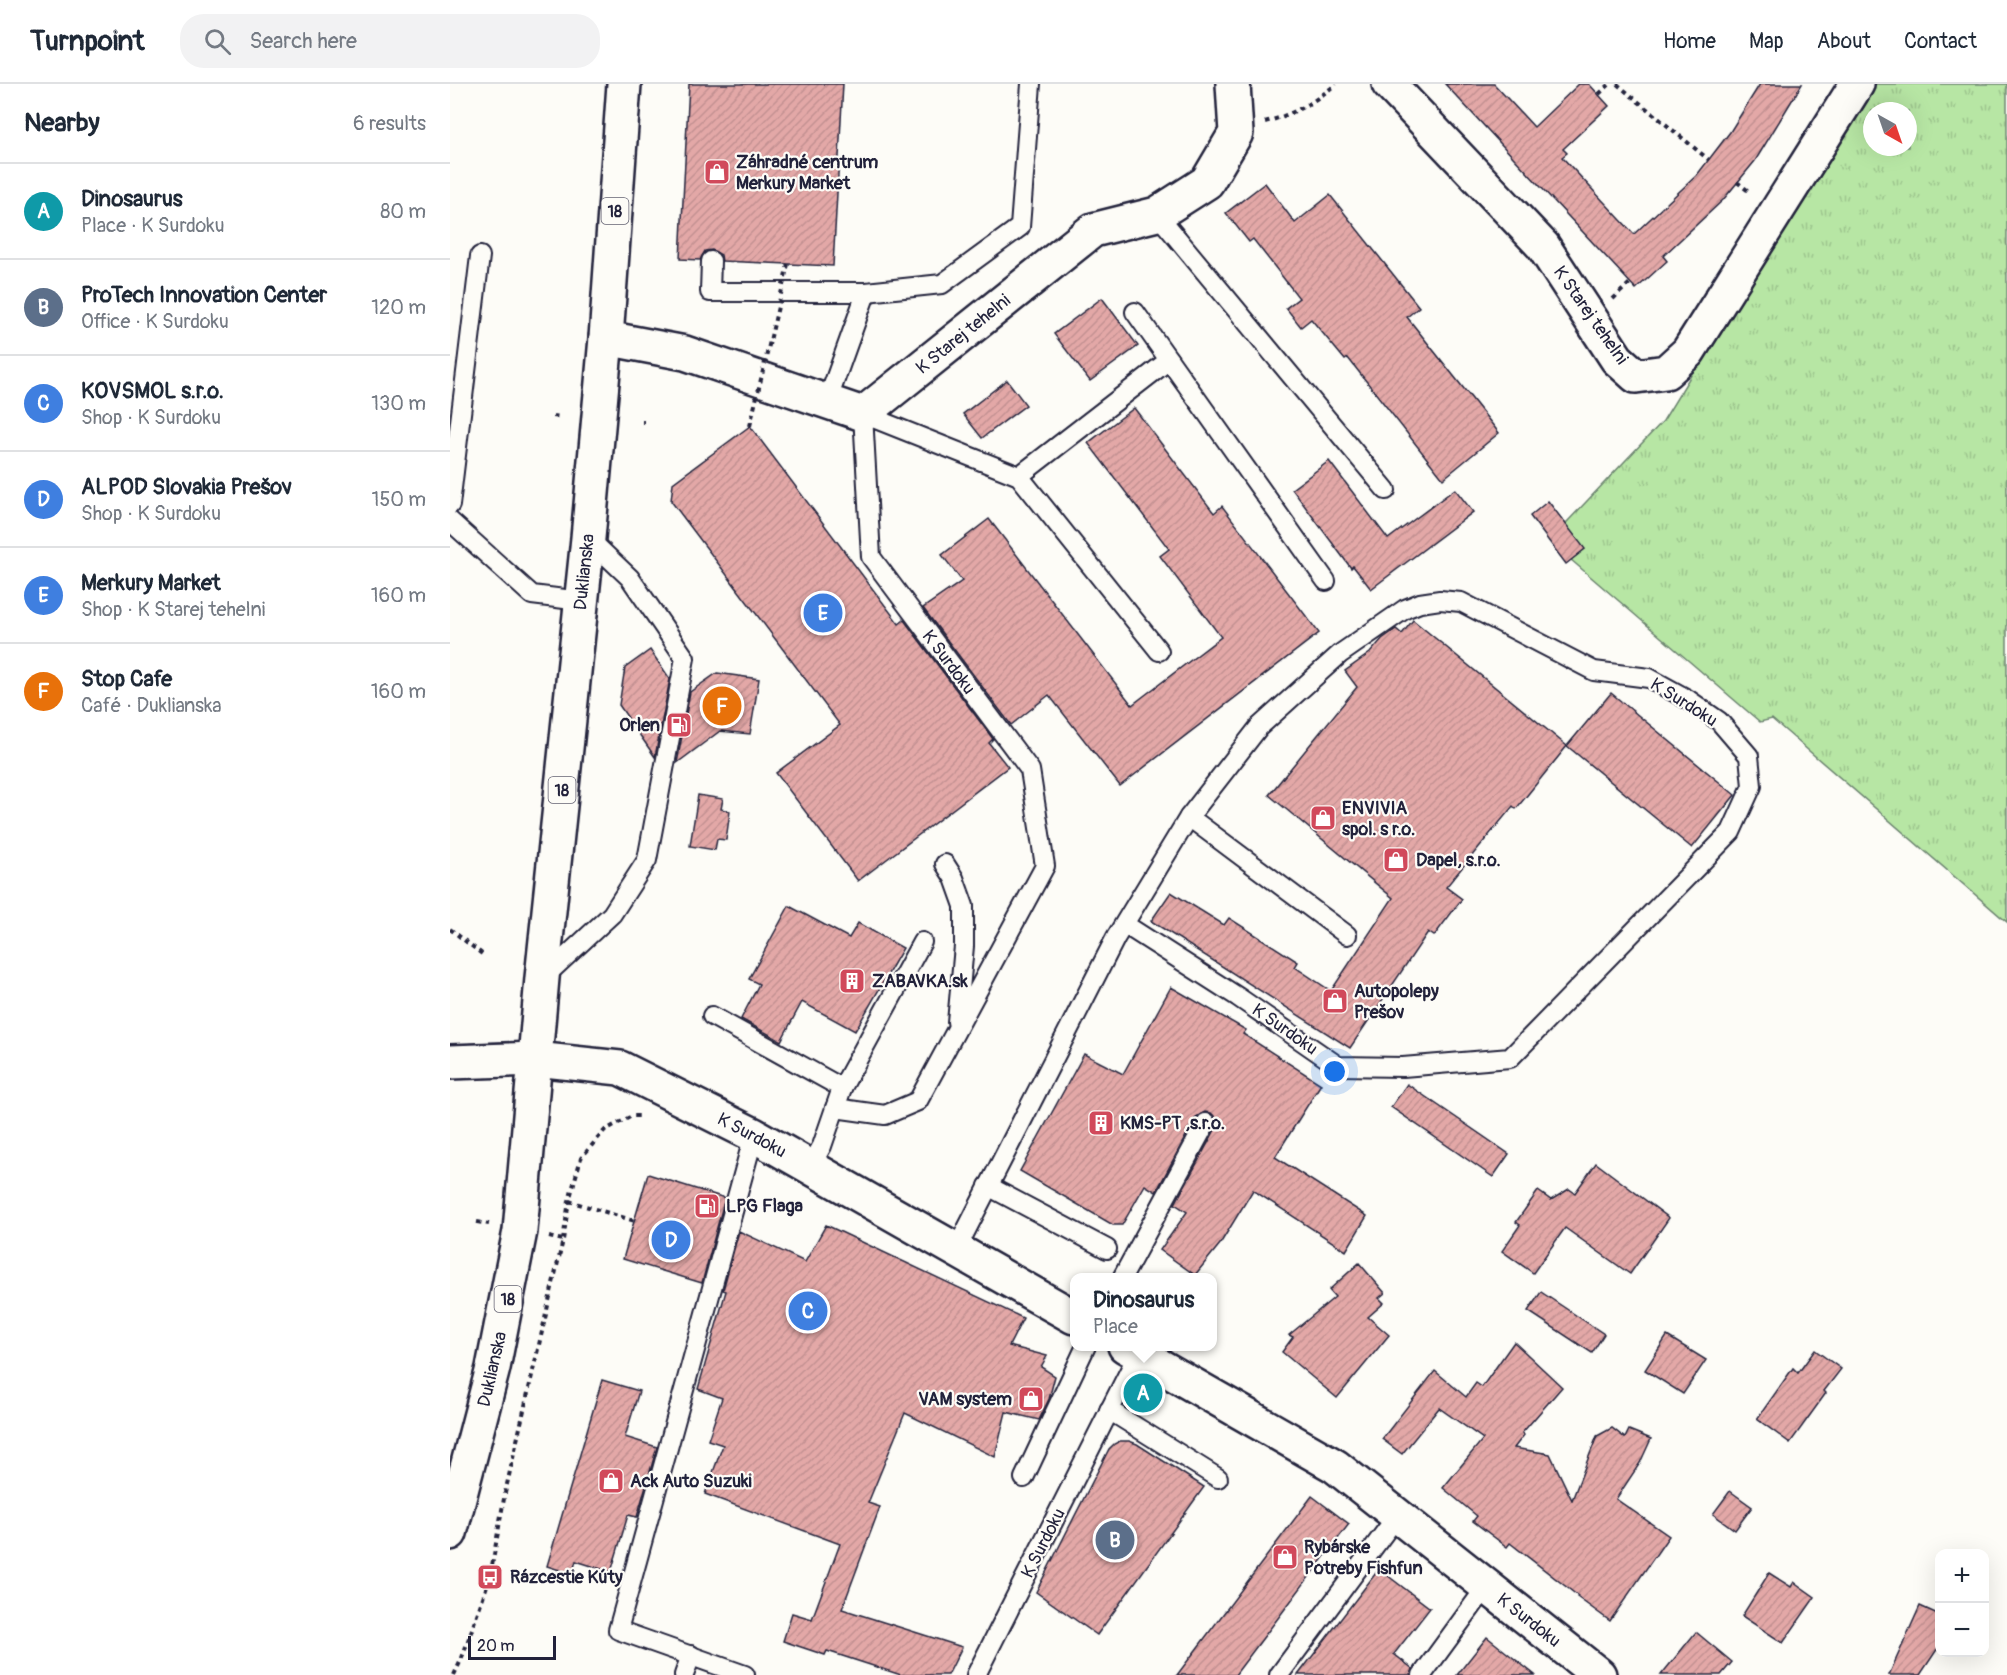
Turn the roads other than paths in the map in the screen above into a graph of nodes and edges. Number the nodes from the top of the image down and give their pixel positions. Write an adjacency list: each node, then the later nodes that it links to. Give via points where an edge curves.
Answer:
1 (624, 84): 11 (street, Duklianska / 18)
2 (1031, 84): 8 (lane, via 1020,227 942,284 866,292 710,292)
3 (1233, 84): 6 (street, K Starej tehelni, via 1236,133 1207,182)
4 (1389, 84): 5 (street, K Starej tehelni, via 1544,246 1617,359 1636,376 1666,372 1688,352)
5 (1857, 84)
6 (1157, 214): 14 (street, K Starej tehelni, via 1093,230); 16 (lane)
7 (480, 256): 17 (lane)
8 (711, 261)
9 (865, 296): 13 (lane)
10 (1135, 312): 12 (lane)
11 (606, 338): 13 (street, via 685,353); 19 (street, Duklianska / 18)
12 (1169, 360): 15 (lane); 20 (lane)
13 (827, 402): 14 (street)
14 (863, 414): 15 (lane); 30 (lane, K Surdoku, via 871,558 1030,770 1045,866)
15 (1019, 476): 22 (lane)
16 (1386, 490)
17 (450, 505)
18 (450, 521): 21 (lane, via 532,595)
19 (588, 538): 21 (street, Duklianska / 18); 28 (lane, via 630,578 684,658 647,860 612,914)
20 (1326, 581)
21 (581, 602): 28 (street, Duklianska / 18)
22 (1159, 651)
23 (1189, 817): 25 (lane, K Surdoku); 25 (lane, K Surdoku, via 1259,727 1340,654 1405,609 1440,600 1461,602 1594,671 1649,678 1689,700 1719,721 1749,756 1752,786 1731,832 1509,1058 1403,1067 1338,1065); 26 (lane)
24 (945, 864): 30 (lane, K Surdoku, via 964,906)
25 (1124, 924): 38 (lane, K Surdoku)
26 (1347, 935)
27 (922, 942): 33 (lane)
28 (542, 978): 31 (street, Duklianska / 18)
29 (712, 1016): 33 (lane)
30 (957, 1030): 34 (lane, K Surdoku, via 918,1101 885,1115)
31 (535, 1059): 32 (street); 36 (street, K Surdoku, via 620,1068); 50 (street, Duklianska / 18, via 520,1231 511,1286)
32 (450, 1062)
33 (842, 1088): 34 (lane)
34 (835, 1108): 37 (lane)
35 (1206, 1123): 41 (lane)
36 (754, 1135): 37 (street, K Surdoku); 52 (lane, via 618,1630)
37 (810, 1167): 40 (street, K Surdoku)
38 (988, 1186): 39 (lane); 40 (lane, K Surdoku)
39 (1107, 1249)
40 (956, 1250): 42 (street, K Surdoku)
41 (1125, 1273)
42 (1070, 1315)
43 (1084, 1351): 47 (lane)
44 (1131, 1351): 46 (lane, K Surdoku)
45 (1133, 1351): 49 (street, K Surdoku, via 1335,1466)
46 (1109, 1410): 48 (lane); 55 (lane, K Surdoku)
47 (1024, 1478)
48 (1218, 1478)
49 (1397, 1516): 51 (street, K Surdoku); 56 (lane)
50 (450, 1533)
51 (1487, 1587): 57 (lane, K Surdoku); 58 (street, K Surdoku)
52 (691, 1655): 53 (lane); 54 (lane)
53 (684, 1675)
54 (745, 1675)
55 (976, 1675)
56 (1279, 1675)
57 (1422, 1675)
58 (1599, 1675)

